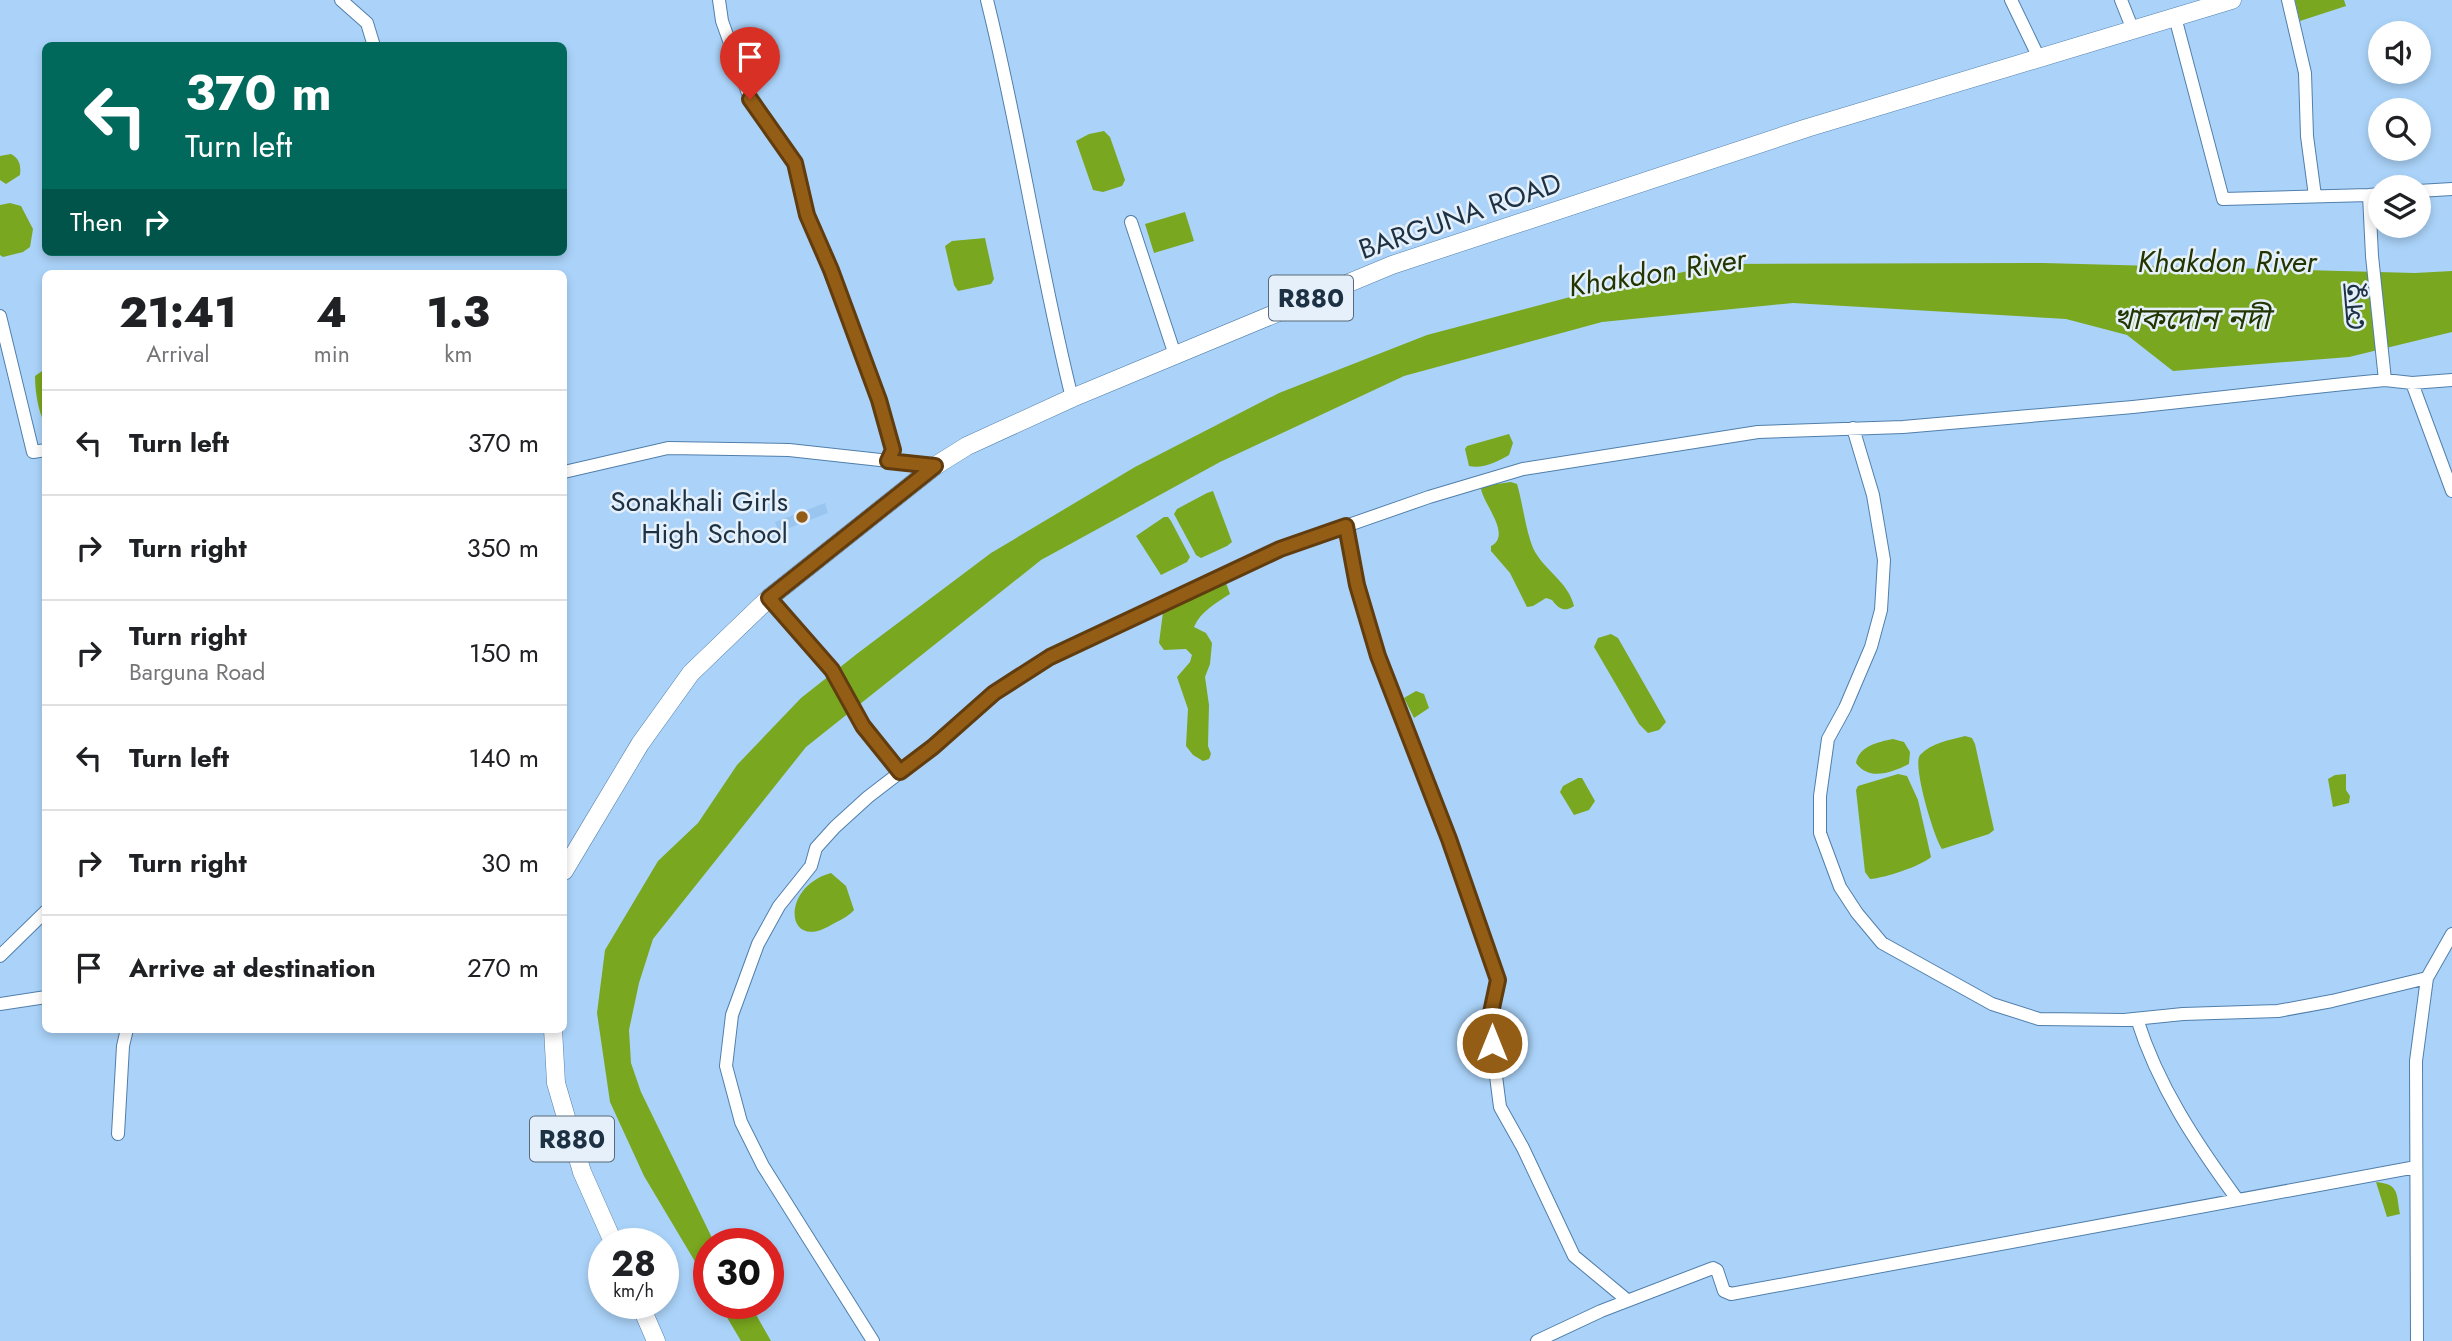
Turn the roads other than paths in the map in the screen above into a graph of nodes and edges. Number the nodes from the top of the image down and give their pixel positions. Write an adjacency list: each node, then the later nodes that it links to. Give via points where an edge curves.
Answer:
1 (341, 0): 10 (street, via 367,23)
2 (719, 0): 26 (street, via 750,99 795,163 807,215 879,400 893,450)
3 (987, 0): 23 (street)
4 (2011, 0): 11 (street)
5 (2121, 0): 9 (street)
6 (2232, 0): 8 (main road, BARGUNA ROAD / R880)
7 (2288, 0): 15 (street, via 2305,72)
8 (2175, 17): 9 (main road, BARGUNA ROAD / R880); 15 (street, via 2223,199)
9 (2133, 30): 11 (main road, BARGUNA ROAD / R880)
10 (373, 42)
11 (2039, 58): 19 (main road, BARGUNA ROAD / R880, via 1807,128 1392,265)
12 (2452, 189): 13 (street)
13 (2431, 190)
14 (2368, 195): 15 (street)
15 (2315, 196)
16 (1130, 222): 19 (street)
17 (2373, 238): 20 (street, সেতু)
18 (0, 316): 25 (street, via 33,452)
19 (1175, 355): 23 (main road, BARGUNA ROAD / R880)
20 (2385, 380): 22 (street); 24 (street, via 2092,411)
21 (2452, 380): 22 (street)
22 (2412, 383): 29 (street)
23 (1072, 398): 27 (main road, BARGUNA ROAD / R880, via 1001,429)
24 (1853, 428): 30 (street, via 1758,432 1523,469); 40 (street, via 1873,495 1884,560 1875,635 1828,739 1820,796 1820,834 1840,887 1882,943 1992,1004 2039,1019)
25 (42, 451)
26 (888, 461): 27 (street); 28 (street, via 789,450 668,448)
27 (935, 466): 31 (main road, BARGUNA ROAD / R880)
28 (567, 470)
29 (2452, 491)
30 (1346, 526): 32 (street, via 1280,549 1050,657 994,693); 47 (street, via 1378,656 1498,980 1489,1022 1500,1107 1574,1256)
31 (769, 598): 32 (street, via 832,670 863,726); 33 (main road, BARGUNA ROAD / R880, via 691,673 640,744)
32 (900, 772): 50 (street, via 835,827 779,906 758,944 732,1015 726,1066 741,1122 763,1166)
33 (567, 866)
34 (42, 915): 36 (street)
35 (2452, 934): 37 (street)
36 (0, 956)
37 (2427, 978): 40 (street, via 2278,1011); 44 (street, via 2416,1061)
38 (42, 998): 39 (street)
39 (0, 1004)
40 (2137, 1019): 45 (street, via 2172,1102)
41 (126, 1033): 43 (street)
42 (553, 1033): 46 (main road, R880, via 556,1083 582,1172)
43 (118, 1134)
44 (2416, 1167): 45 (street); 52 (street)
45 (2237, 1199): 47 (street, via 1731,1294 1724,1291 1713,1268)
46 (607, 1228)
47 (1627, 1300): 51 (street)
48 (646, 1319): 49 (main road)
49 (656, 1341)
50 (873, 1341)
51 (1536, 1341)
52 (2417, 1341)

